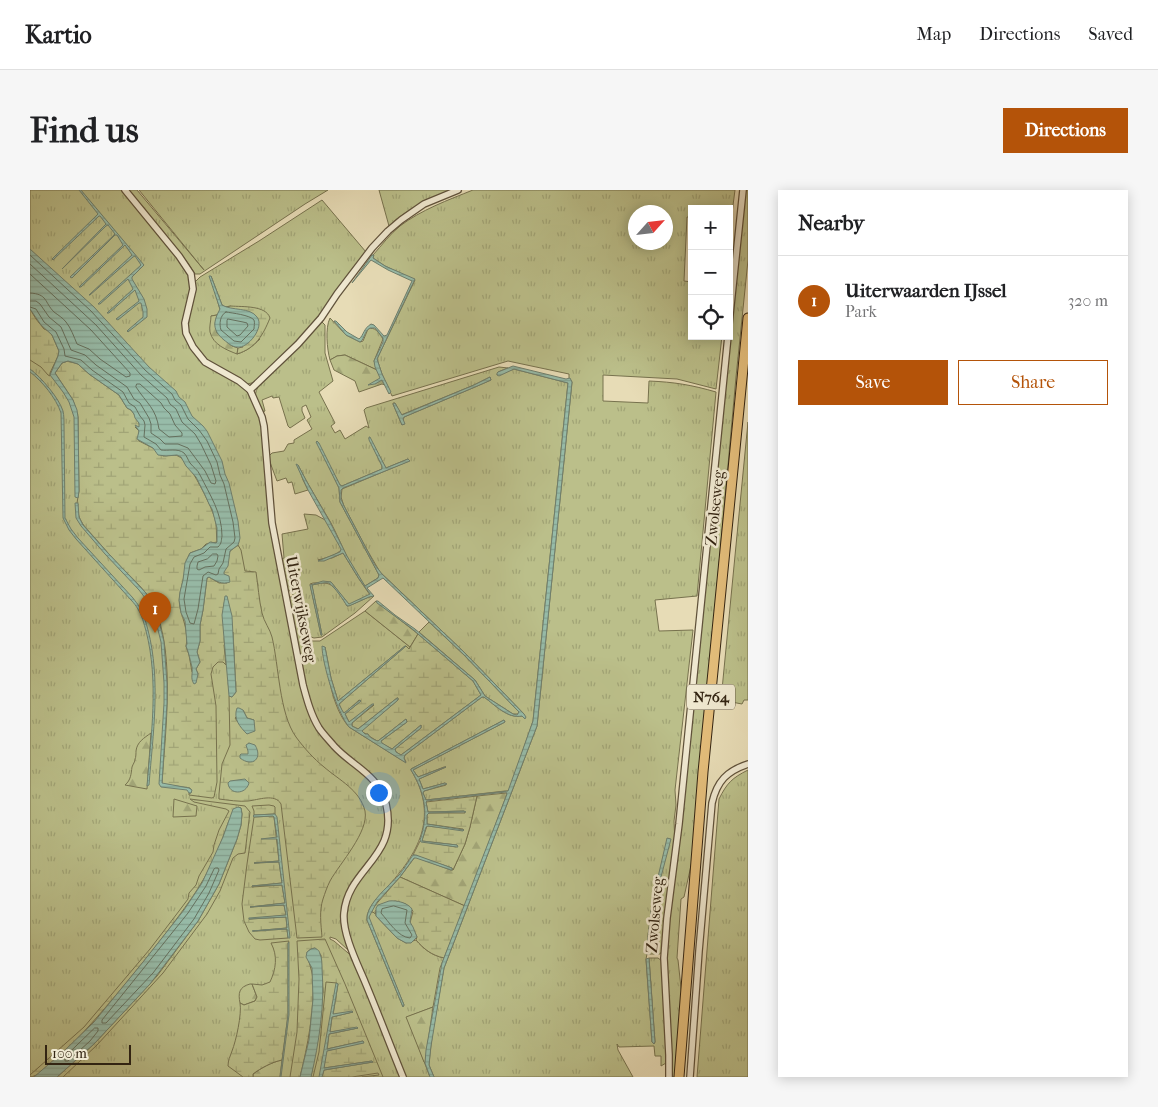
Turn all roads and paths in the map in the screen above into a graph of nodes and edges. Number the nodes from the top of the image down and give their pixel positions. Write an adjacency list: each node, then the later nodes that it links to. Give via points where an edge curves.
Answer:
1 (125, 190): 7 (street, via 191,274 194,285 185,323 193,347 210,366)
2 (458, 190): 7 (street, via 424,204 388,231 321,318)
3 (742, 190): 4 (street)
4 (732, 295)
5 (748, 318): 9 (main road, Zwolseweg / N764)
6 (728, 340): 8 (street, Zwolseweg)
7 (250, 390): 11 (street, Uiterwijkseweg, via 264,421 272,524 310,709 319,729 374,781 386,803 386,837 380,851 350,891 344,922 355,958)
8 (692, 698): 9 (street); 12 (street, Zwolseweg, via 664,958)
9 (711, 701): 13 (main road, Zwolseweg / N764)
10 (748, 764): 14 (street, via 724,776 712,803)
11 (403, 1077)
12 (669, 1077)
13 (679, 1077)
14 (690, 1077)

